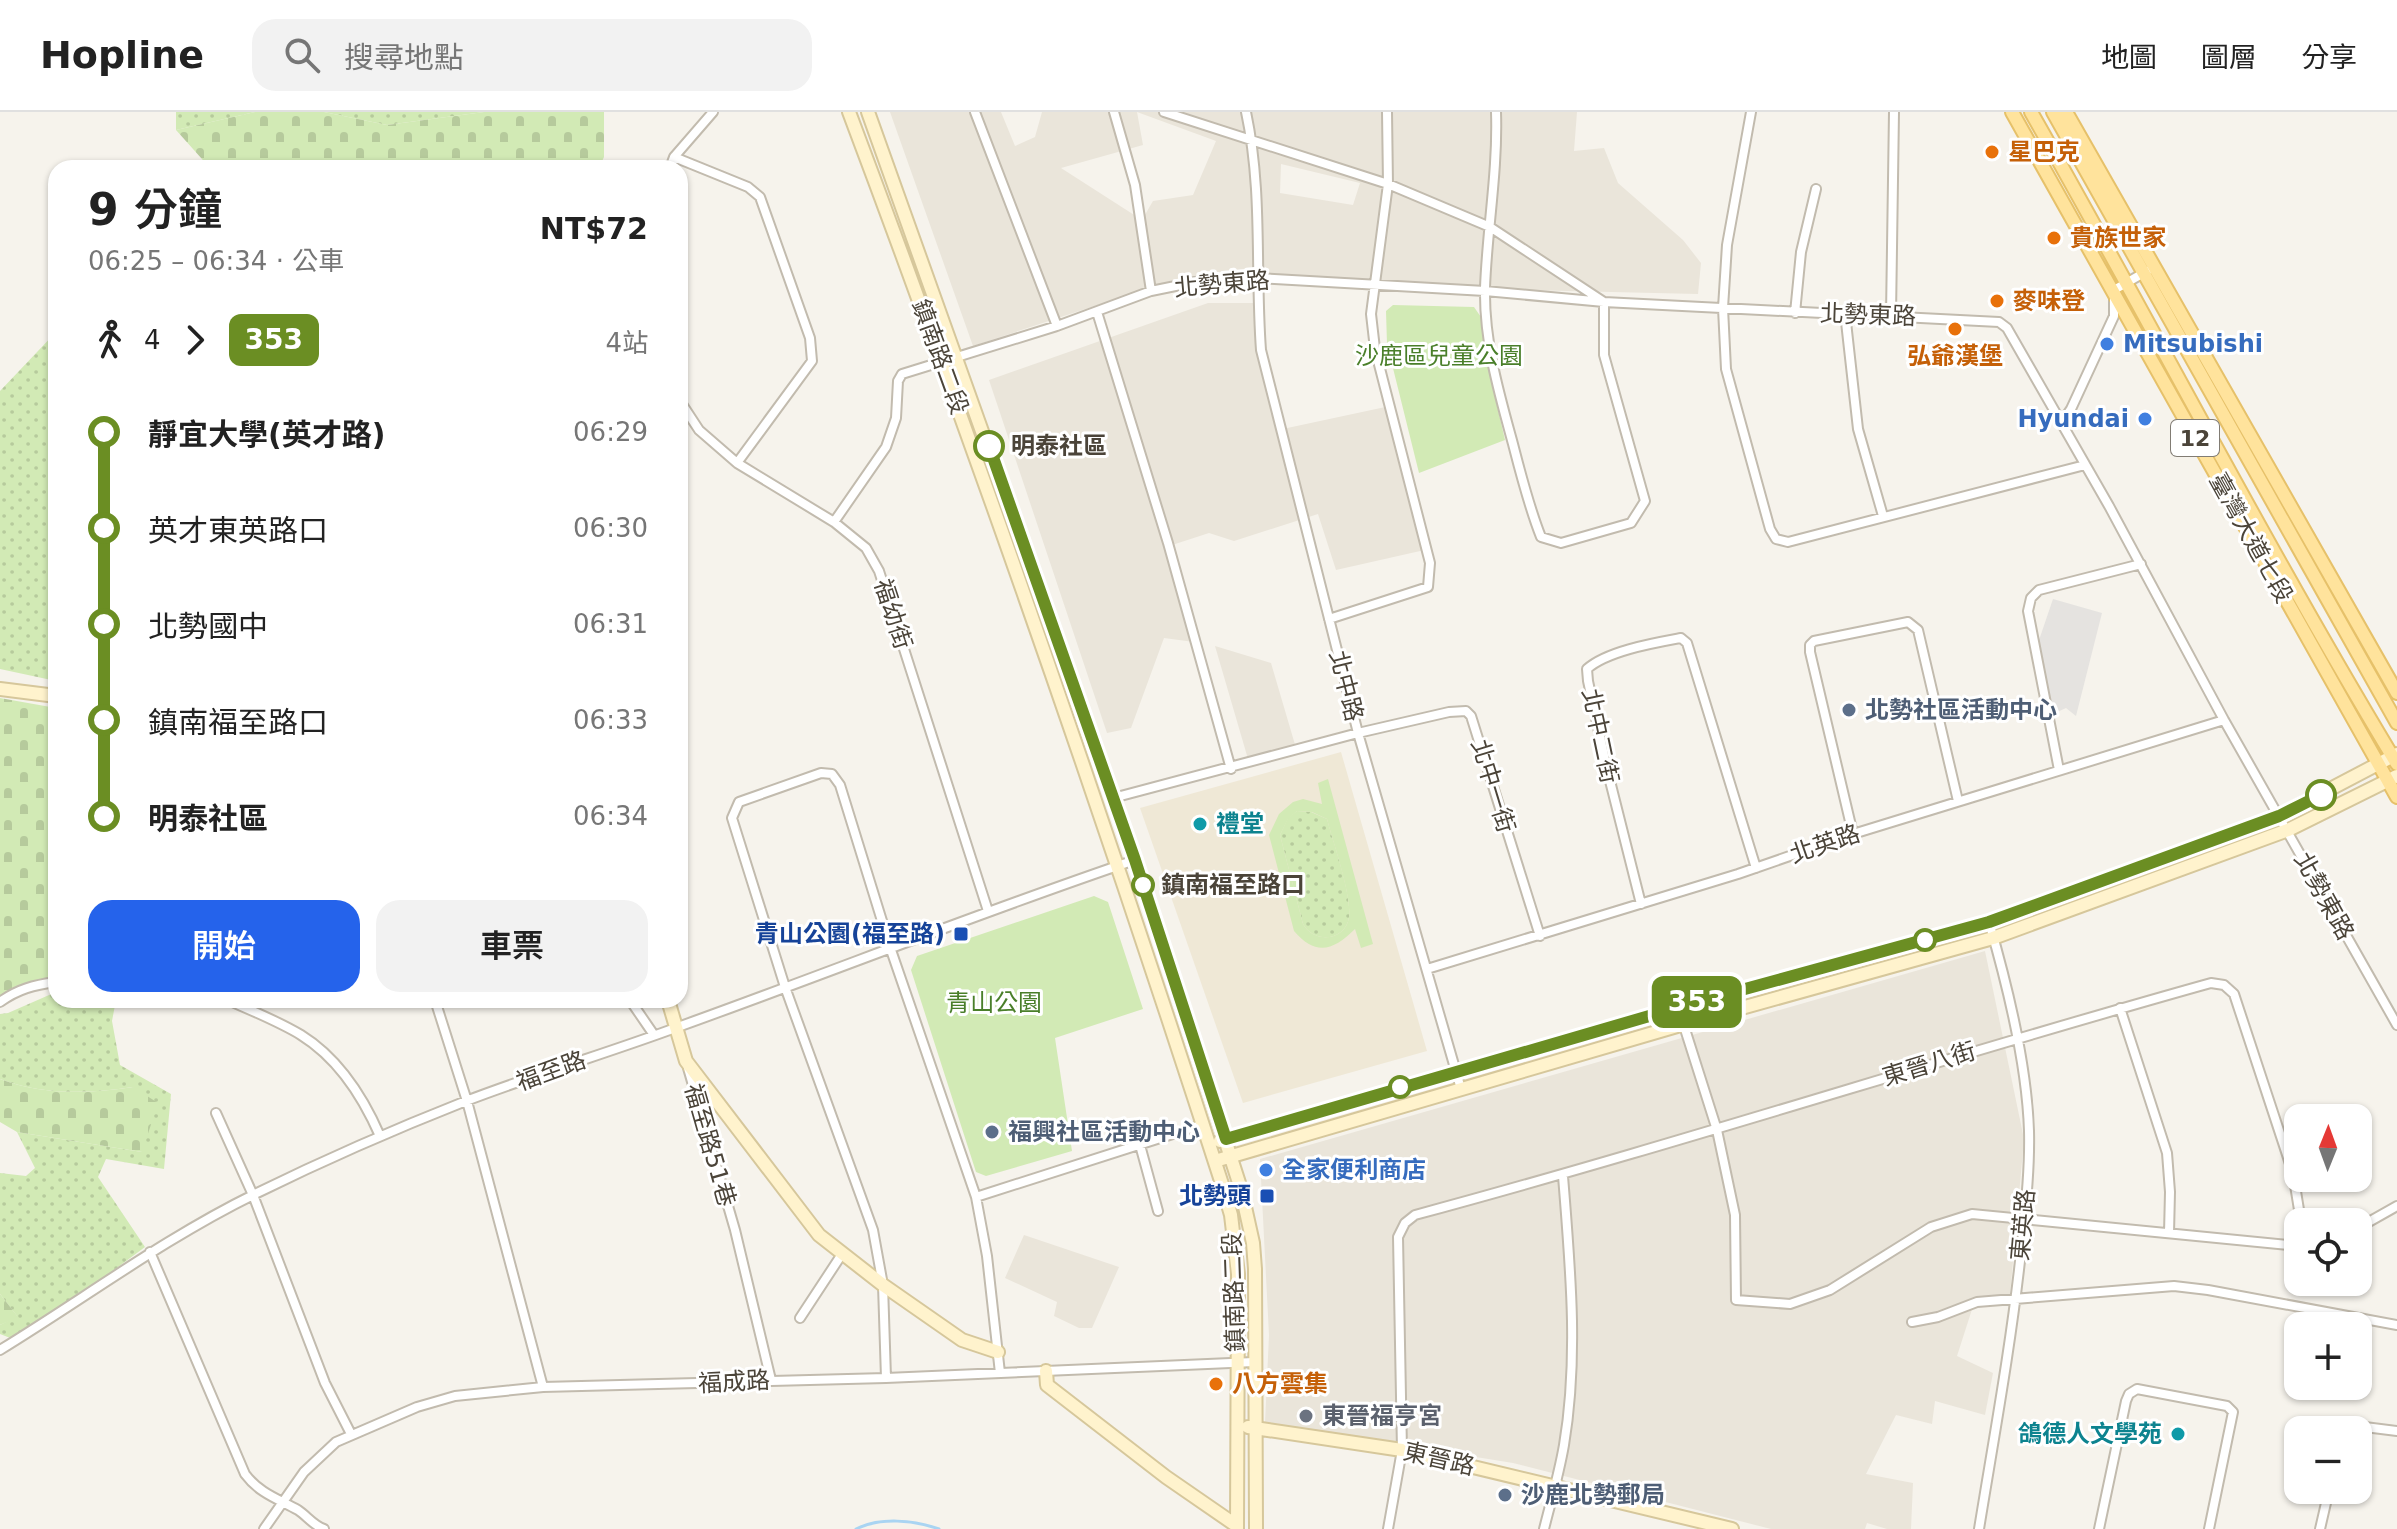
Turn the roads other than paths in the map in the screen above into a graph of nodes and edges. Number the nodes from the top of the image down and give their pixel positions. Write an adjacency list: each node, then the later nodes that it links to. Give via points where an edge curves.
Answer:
1 (713, 112): 17 (street)
2 (849, 112): 39 (street, 鎮南路二段)
3 (868, 112): 38 (street, 鎮南路二段)
4 (975, 112): 37 (street)
5 (1114, 112): 29 (street, via 1135,185)
6 (1164, 112): 16 (street)
7 (1246, 112): 16 (street, 北中路)
8 (1387, 112): 21 (street)
9 (1496, 112): 23 (street)
10 (1751, 112): 32 (street, via 1727,245)
11 (1894, 112): 36 (street)
12 (2012, 112): 28 (main road, 臺灣大道七段 / 12)
13 (2031, 112): 26 (main road, 臺灣大道七段 / 12)
14 (2053, 112): 24 (main road, 臺灣大道七段 / 12)
15 (2066, 112): 24 (main road, 臺灣大道七段 / 12)
16 (1252, 139): 21 (street); 25 (street, 北中路, via 1259,206)
17 (674, 157): 18 (street); 19 (street)
18 (673, 160)
19 (681, 160)
20 (688, 163): 42 (street, via 760,197 810,338 812,361)
21 (1388, 184): 23 (street); 27 (street)
22 (1816, 189): 34 (street, via 1801,252)
23 (1490, 227): 30 (street); 31 (street)
24 (2150, 270): 26 (street); 49 (main road, 臺灣大道七段 / 12); 52 (main road, 臺灣大道七段 / 12, via 2191,361)
25 (1258, 278): 27 (street, 北勢東路); 29 (street, 北勢東路); 47 (street, 北中路, via 1261,350)
26 (2128, 282): 28 (street); 54 (main road, 臺灣大道七段 / 12, via 2256,519)
27 (1374, 284): 30 (street, 北勢東路); 47 (street, via 1375,349 1430,563 1428,587)
28 (2114, 290): 41 (street, via 2114,316); 55 (main road, 臺灣大道七段 / 12)
29 (1151, 291): 33 (street, 北勢東路)
30 (1485, 291): 31 (street, 北勢東路); 31 (street, via 1492,366 1532,513 1541,537 1561,543 1631,523 1645,501 1604,355)
31 (1604, 302): 32 (street, 北勢東路)
32 (1723, 308): 34 (street, 北勢東路); 44 (street, via 1726,369 1776,539 1788,542)
33 (1097, 312): 37 (street, 北勢東路); 56 (street)
34 (1795, 313): 35 (street, 北勢東路)
35 (1845, 313): 36 (street, 北勢東路); 44 (street, via 1858,429)
36 (1891, 315): 41 (street, 北勢東路, via 1999,322)
37 (1057, 326): 38 (street, 北勢東路)
38 (958, 358): 39 (street, 北勢東路); 60 (street, 鎮南路二段)
39 (943, 362): 45 (street, 北勢東路, via 902,374 886,447); 66 (street, 鎮南路二段)
40 (688, 413): 42 (street, 福幼街)
41 (2062, 422): 43 (street, 北勢東路)
42 (737, 463): 45 (street, 福幼街)
43 (2085, 465): 44 (street); 46 (street, 北勢東路)
44 (1883, 516)
45 (834, 522): 69 (street, 福幼街, via 866,548 879,571)
46 (2141, 564): 51 (street, 北勢東路); 57 (street, via 2039,590 2031,598 2028,611)
47 (1329, 619): 53 (street, 北中路)
48 (0, 689): 50 (street)
49 (2397, 693)
50 (48, 695)
51 (2224, 720): 57 (street, 北英路); 62 (street, 北勢東路)
52 (2397, 723)
53 (1358, 733): 56 (street, 北中一街); 71 (street, 北中一街, via 1449,712 1466,711 1471,716); 74 (street, 北中路)
54 (2395, 758): 55 (street)
55 (2378, 764): 58 (main road, 臺灣大道七段 / 12); 62 (street)
56 (1231, 769): 60 (street, 北中一街)
57 (2059, 770): 61 (street, 北英路)
58 (2394, 781): 59 (main road, 臺灣大道七段 / 12); 63 (street)
59 (2397, 797)
60 (1113, 798): 65 (street, 鎮南路二段)
61 (1958, 801): 64 (street, 北英路); 64 (street, via 1918,630 1908,622 1814,641 1810,652)
62 (2279, 816): 63 (street, 北勢東路); 70 (street)
63 (2288, 830): 72 (street); 85 (street, 北勢東路)
64 (1853, 834): 67 (street, 北英路)
65 (1135, 860): 66 (street, 福至路); 97 (street, 鎮南路二段)
66 (1117, 866): 69 (street, 福至路); 94 (street, 鎮南路二段)
67 (1756, 868): 68 (street, 北英路); 68 (street, 北中二街, via 1687,643 1681,638 1596,661 1587,669)
68 (1641, 904): 71 (street, 北英路)
69 (988, 911): 73 (street, 福至路)
70 (1989, 922): 72 (street, 東英路); 78 (street)
71 (1540, 936): 74 (street, 北英路)
72 (1993, 938): 84 (street); 88 (street, 東英路)
73 (891, 950): 76 (street, 福至路); 76 (street, via 840,785 832,774 821,773 792,782 739,802 732,818); 104 (street)
74 (1427, 969): 90 (street, 北中路)
75 (48, 983): 77 (street, via 14,992)
76 (785, 987): 86 (street, 福至路); 114 (street, via 873,1230)
77 (0, 1002)
78 (1678, 1007): 84 (street); 90 (street)
79 (245, 1008): 96 (street, via 301,1035 324,1053 363,1099)
80 (438, 1008): 92 (street)
81 (635, 1008): 87 (street)
82 (670, 1008): 86 (street)
83 (2120, 1008): 88 (street, 東晉八街); 106 (street, 東晉八街, via 2211,983 2234,994 2293,1173); 110 (street, via 2167,1153)
84 (1684, 1024): 91 (street); 95 (street)
85 (2397, 1025)
86 (676, 1028): 87 (street, 福至路); 89 (street)
87 (654, 1035): 92 (street, 福至路)
88 (2017, 1037): 95 (street, 東晉八街); 108 (street, 東英路, via 2029,1132)
89 (686, 1061): 113 (street, 福至路51巷, via 819,1235); 126 (street, 福至路51巷)
90 (1456, 1071): 91 (street, 北中路); 97 (street)
91 (1461, 1089): 100 (street)
92 (467, 1101): 96 (street, 福至路); 127 (street)
93 (216, 1113): 103 (street)
94 (1204, 1124): 98 (street, 鎮南路二段); 99 (street)
95 (1717, 1130): 102 (street, 東晉八街); 108 (street, via 1735,1215 1736,1300 1790,1304 1830,1290 1931,1227 1972,1214)
96 (380, 1136): 103 (street, 福至路)
97 (1226, 1139): 98 (street); 100 (street, 鎮南路二段)
98 (1210, 1144): 101 (street, 鎮南路二段)
99 (1140, 1145): 104 (street); 107 (street)
100 (1232, 1156): 101 (street); 122 (street, 鎮南路二段, via 1253,1243)
101 (1215, 1161): 121 (street, 鎮南路二段, via 1234,1232)
102 (1563, 1176): 133 (street, 東晉八街, via 1415,1215 1400,1231); 134 (street, via 1572,1351 1568,1419)
103 (253, 1195): 112 (street, 福至路); 132 (street, via 325,1383)
104 (976, 1197): 120 (street)
105 (2397, 1206): 109 (street)
106 (2299, 1208)
107 (1158, 1211)
108 (2024, 1219): 110 (street); 115 (street, 東英路)
109 (2372, 1220)
110 (2169, 1233): 111 (street)
111 (2284, 1245)
112 (150, 1252): 119 (street, 福至路); 135 (street, via 245,1474)
113 (842, 1254): 114 (street, 福至路51巷); 116 (street)
114 (883, 1285): 120 (street, 福至路51巷, via 962,1340); 125 (street)
115 (2016, 1300): 117 (street, via 1977,1302); 118 (street, via 2174,1286); 144 (street, 東英路)
116 (800, 1318)
117 (1912, 1322)
118 (2397, 1325)
119 (0, 1350)
120 (998, 1352): 124 (street)
121 (1237, 1362): 122 (street, 福成路); 123 (street, 福成路); 128 (street, 鎮南路二段)
122 (1254, 1362): 129 (street, 鎮南路二段)
123 (1046, 1371): 124 (street, 福成路); 137 (street, via 1047,1385 1092,1422)
124 (1000, 1373): 125 (street, 福成路)
125 (886, 1378): 126 (street, 福成路)
126 (771, 1380): 127 (street, 福成路)
127 (543, 1387): 132 (street, 福成路, via 455,1396)
128 (1237, 1426): 129 (street, 東晉路); 137 (street, 鎮南路二段)
129 (1254, 1428): 133 (street, 東晉路); 140 (street, 鎮南路二段)
130 (2372, 1428): 131 (street)
131 (2394, 1431)
132 (351, 1434): 135 (street, 福成路, via 320,1454)
133 (1402, 1450): 134 (street, 東晉路); 141 (street)
134 (1555, 1485): 142 (street); 143 (street, 東晉路)
135 (280, 1503): 138 (street, 福成路); 139 (street)
136 (2326, 1504): 147 (street)
137 (1237, 1527)
138 (264, 1529)
139 (324, 1529)
140 (1256, 1529)
141 (1388, 1529)
142 (1544, 1529)
143 (1732, 1529)
144 (1979, 1529)
145 (2099, 1529): 146 (street, via 2129,1394 2137,1389 2227,1406 2233,1412)
146 (2209, 1529)
147 (2320, 1529)

